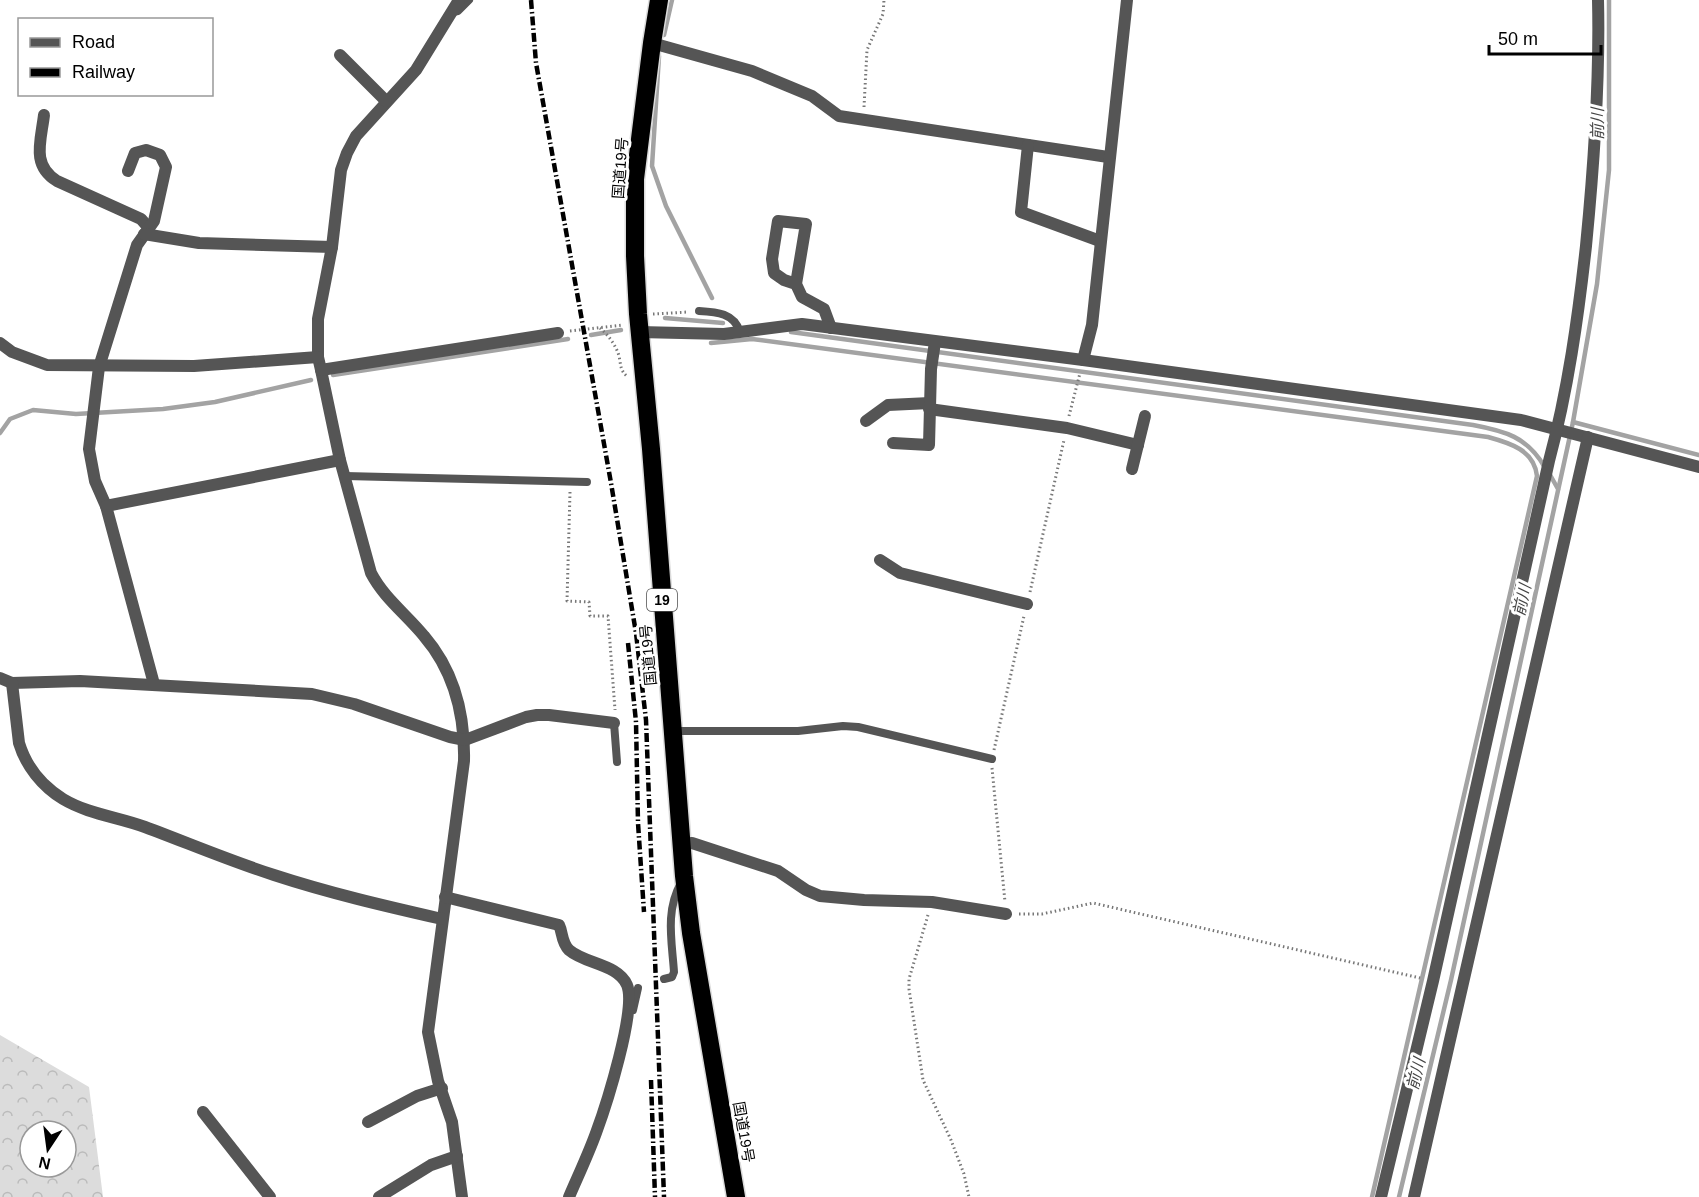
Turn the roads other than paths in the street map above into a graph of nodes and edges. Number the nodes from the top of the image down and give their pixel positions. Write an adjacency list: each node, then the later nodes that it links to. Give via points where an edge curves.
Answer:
1 (459, 0): 6 (street)
2 (469, 0): 6 (lane)
3 (659, 0): 7 (highway, 国道19号 / 19)
4 (1127, 0): 12 (street)
5 (1598, 0): 31 (street, via 1592,187)
6 (452, 13): 9 (street, via 416,70)
7 (652, 43): 11 (street, via 752,71 812,96 839,116); 19 (highway, 国道19号 / 19, via 635,178)
8 (340, 55): 9 (street)
9 (386, 101): 16 (street, via 347,153 341,170)
10 (44, 115): 14 (street, via 40,164 46,174 141,219)
11 (1028, 145): 12 (street); 15 (street, via 1021,212)
12 (1108, 157): 15 (street)
13 (128, 171): 14 (street, via 139,151 160,155 166,167 154,221)
14 (146, 230): 16 (street, via 199,243); 27 (street, via 133,258)
15 (1100, 241): 25 (street, via 1092,325)
16 (332, 247): 26 (street, via 318,319)
17 (796, 284): 17 (street, via 806,224 778,221 772,259 774,273); 20 (street, via 802,297 824,309)
18 (699, 311): 21 (lane, via 727,315)
19 (632, 328): 21 (street); 46 (highway, 国道19号 / 19, via 651,449)
20 (831, 328): 21 (street, via 802,324); 23 (street)
21 (740, 332)
22 (558, 333): 26 (street, via 545,330)
23 (935, 342): 25 (street); 28 (street)
24 (0, 344): 27 (street, via 47,365)
25 (1083, 360): 31 (street, via 1521,420)
26 (319, 364): 27 (street); 35 (street)
27 (99, 367): 40 (street, via 89,448 95,481)
28 (929, 406): 30 (street, via 888,405); 33 (street, via 929,445); 34 (street, via 1067,428)
29 (1145, 416): 34 (street)
30 (866, 421)
31 (1561, 429): 32 (street); 67 (street, via 1549,461)
32 (1584, 436): 36 (street); 68 (street)
33 (893, 443)
34 (1138, 445): 37 (street)
35 (340, 460): 38 (street); 40 (street)
36 (1699, 467)
37 (1132, 469)
38 (345, 476): 39 (lane); 47 (street, via 371,573 438,656 460,704)
39 (587, 483)
40 (106, 506): 44 (street)
41 (880, 560): 42 (street, via 900,573)
42 (1027, 604)
43 (6, 681): 44 (street); 54 (street, via 22,752 38,778 65,800 272,875)
44 (154, 684): 47 (street, via 312,694)
45 (614, 723): 47 (street, via 537,715); 49 (lane)
46 (672, 731): 48 (lane, via 858,727); 50 (highway, 国道19号 / 19)
47 (465, 740): 52 (street)
48 (992, 759)
49 (617, 762)
50 (682, 844): 51 (highway, 国道19号 / 19); 53 (street, via 692,843 778,871 820,896 932,902)
51 (684, 876): 55 (lane, via 671,911 674,972); 66 (highway, 国道19号 / 19)
52 (445, 897): 54 (street); 57 (street, via 559,925 568,949 619,974 628,986)
53 (1006, 914)
54 (442, 919): 58 (street, via 428,1032)
55 (664, 979)
56 (638, 988): 57 (lane, via 631,1025)
57 (625, 1031): 65 (street, via 596,1134)
58 (442, 1088): 60 (street, via 417,1096); 61 (street)
59 (203, 1112): 62 (street)
60 (368, 1122)
61 (457, 1156): 63 (street, via 431,1165); 64 (street)
62 (270, 1197)
63 (379, 1197)
64 (462, 1197)
65 (569, 1197)
66 (736, 1197)
67 (1382, 1197)
68 (1414, 1197)

